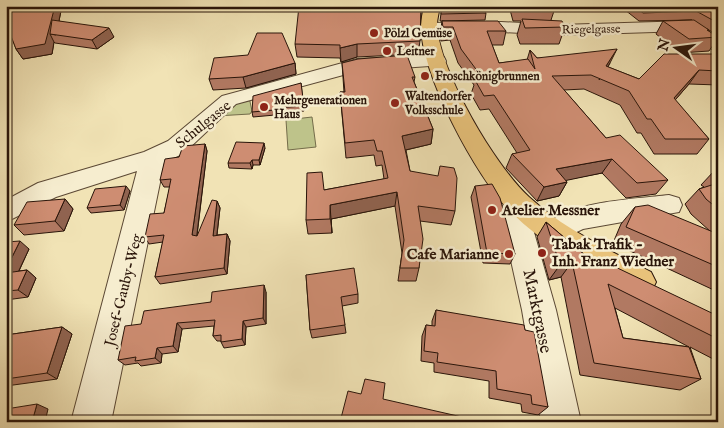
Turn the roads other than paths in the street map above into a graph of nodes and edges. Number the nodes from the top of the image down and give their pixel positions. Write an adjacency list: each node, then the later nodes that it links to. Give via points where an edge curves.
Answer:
1 (432, 6): 2 (main road, via 428,16)
2 (429, 28): 3 (street, Riegelgasse, via 565,30 690,26); 4 (main road)
3 (718, 45)
4 (437, 61): 5 (street, Schulgasse, via 357,65 229,100 176,147); 6 (main road, via 466,128)
5 (153, 158): 8 (street, Schulgasse, via 47,190); 11 (street, Josef-Gauby-Weg)
6 (518, 203): 9 (main road); 12 (street, Marktgasse, via 514,211 539,310)
7 (669, 205): 9 (street, via 577,219)
8 (6, 212)
9 (556, 231): 10 (main road, via 592,256)
10 (661, 292)
11 (91, 422)
12 (561, 422)

